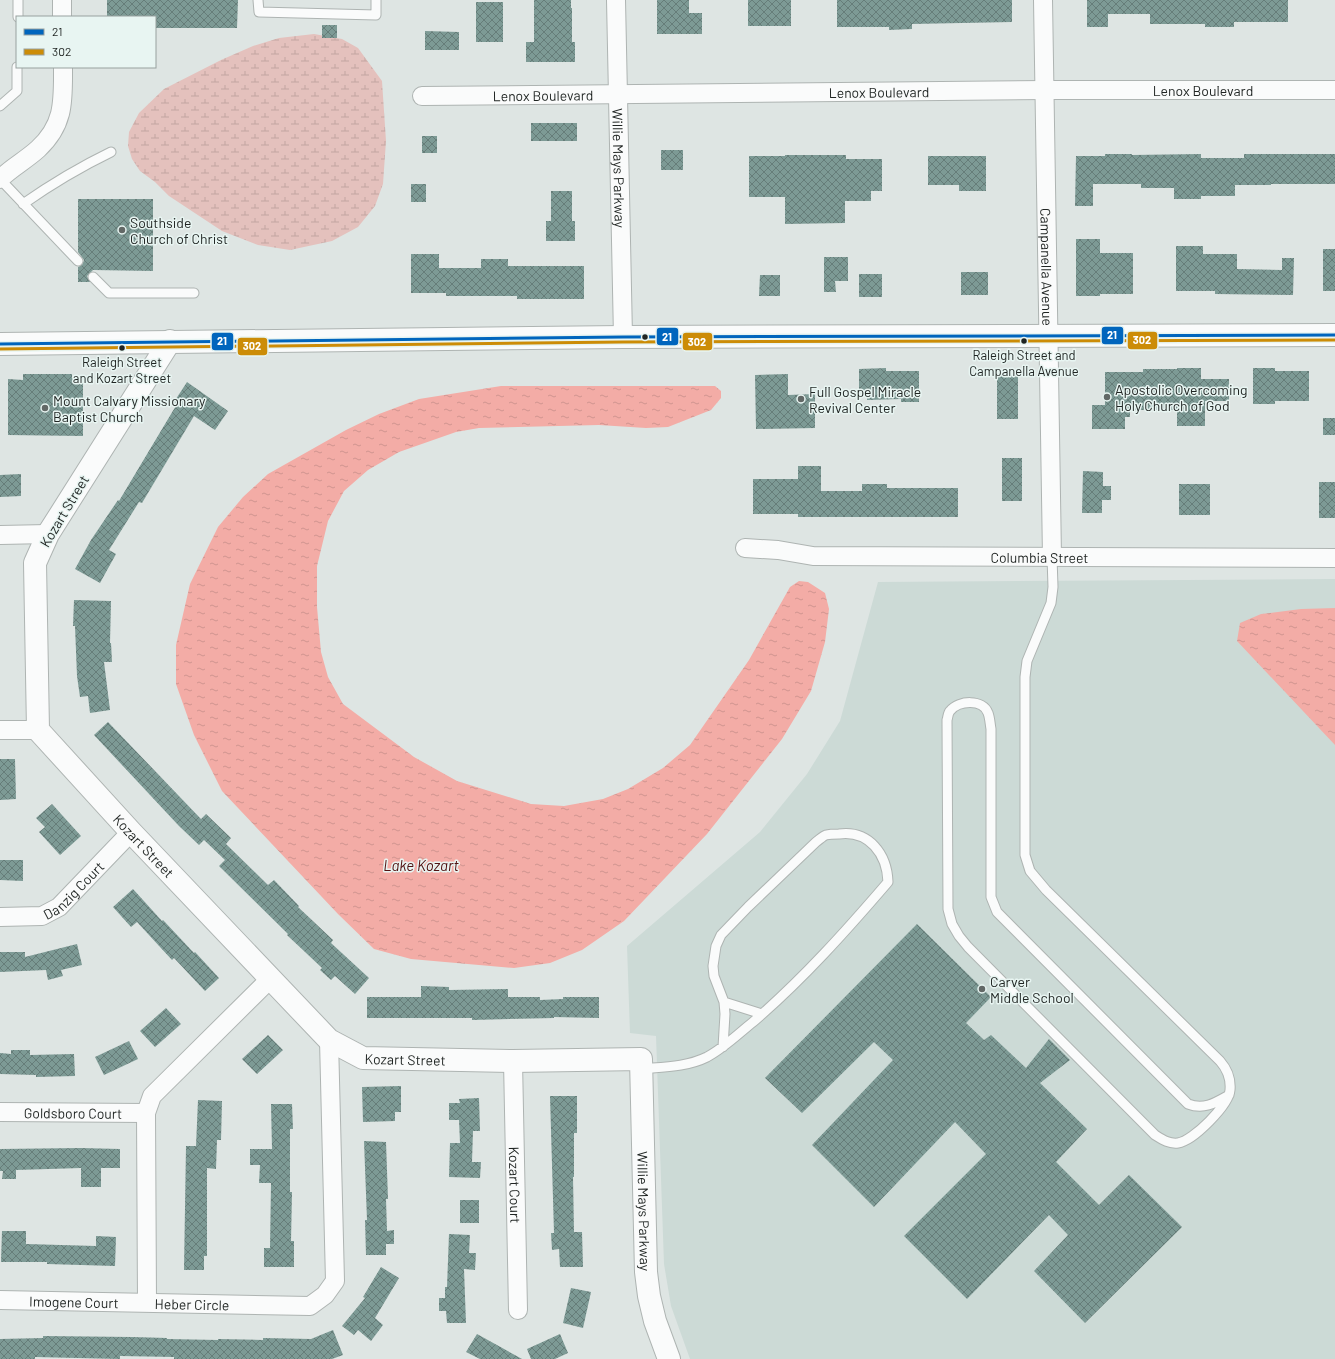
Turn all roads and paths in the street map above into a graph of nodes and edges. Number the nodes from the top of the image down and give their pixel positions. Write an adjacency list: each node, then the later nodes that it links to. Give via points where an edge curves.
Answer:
1 (18, 0): 7 (lane)
2 (62, 0): 8 (street)
3 (258, 0): 4 (lane, via 259,12 376,15)
4 (376, 0)
5 (616, 0): 13 (street, Willie Mays Parkway)
6 (1043, 0): 11 (street, Campanella Avenue)
7 (18, 16)
8 (62, 16)
9 (18, 68): 15 (lane, via 17,91)
10 (63, 68): 17 (street, via 63,102 57,126 39,148)
11 (1045, 90): 12 (street, Lenox Boulevard); 13 (street, Lenox Boulevard); 22 (street, Campanella Avenue)
12 (1335, 90)
13 (618, 94): 14 (street, Lenox Boulevard); 24 (street, Willie Mays Parkway)
14 (422, 96)
15 (0, 106)
16 (111, 152): 18 (lane, via 56,181)
17 (0, 179): 18 (lane)
18 (24, 204): 19 (lane)
19 (78, 261)
20 (93, 277): 21 (lane, via 109,293)
21 (194, 293)
22 (1049, 335): 23 (street); 24 (street); 30 (street, Campanella Avenue)
23 (1335, 335)
24 (623, 337): 25 (street)
25 (170, 342): 26 (street); 28 (street, Kozart Street)
26 (0, 344)
27 (0, 534): 28 (street)
28 (48, 534): 33 (street, Kozart Street, via 35,563)
29 (745, 548): 30 (street, Columbia Street, via 813,556)
30 (1052, 557): 31 (street, Columbia Street); 43 (lane, via 1051,603 1027,660 1025,677 1025,855 1030,870 1046,890 1220,1061 1228,1074)
31 (1335, 558)
32 (0, 730): 33 (street)
33 (38, 730): 34 (street, Kozart Street)
34 (131, 832): 35 (street, Danzig Court, via 59,907 42,916); 36 (street, Kozart Street)
35 (0, 917)
36 (270, 979): 39 (street, Kozart Street); 45 (street, Heber Circle, via 152,1096)
37 (724, 1002): 38 (lane); 38 (lane, via 712,966 721,935 826,835 855,834 869,840 880,851 888,882 812,968); 40 (lane, via 726,1014)
38 (762, 1014): 40 (lane)
39 (329, 1040): 41 (street, Kozart Street, via 363,1058); 47 (street, Heber Circle, via 335,1281 325,1295 310,1306)
40 (723, 1047): 42 (lane, via 706,1058 685,1065)
41 (513, 1061): 42 (street, Kozart Street); 48 (street, Kozart Court)
42 (641, 1064): 49 (street, Willie Mays Parkway, via 646,1272 655,1321)
43 (1229, 1095): 43 (lane, via 1190,1138 1179,1143 1168,1143 1155,1135 959,936 948,909 947,878 947,720 954,708 972,702 988,712 991,729 991,896 997,912 1188,1104 1204,1106)
44 (0, 1112): 45 (street, Goldsboro Court)
45 (146, 1113): 47 (street, Heber Circle)
46 (0, 1300): 47 (street, Imogene Court)
47 (147, 1302)
48 (518, 1310)
49 (669, 1359)

